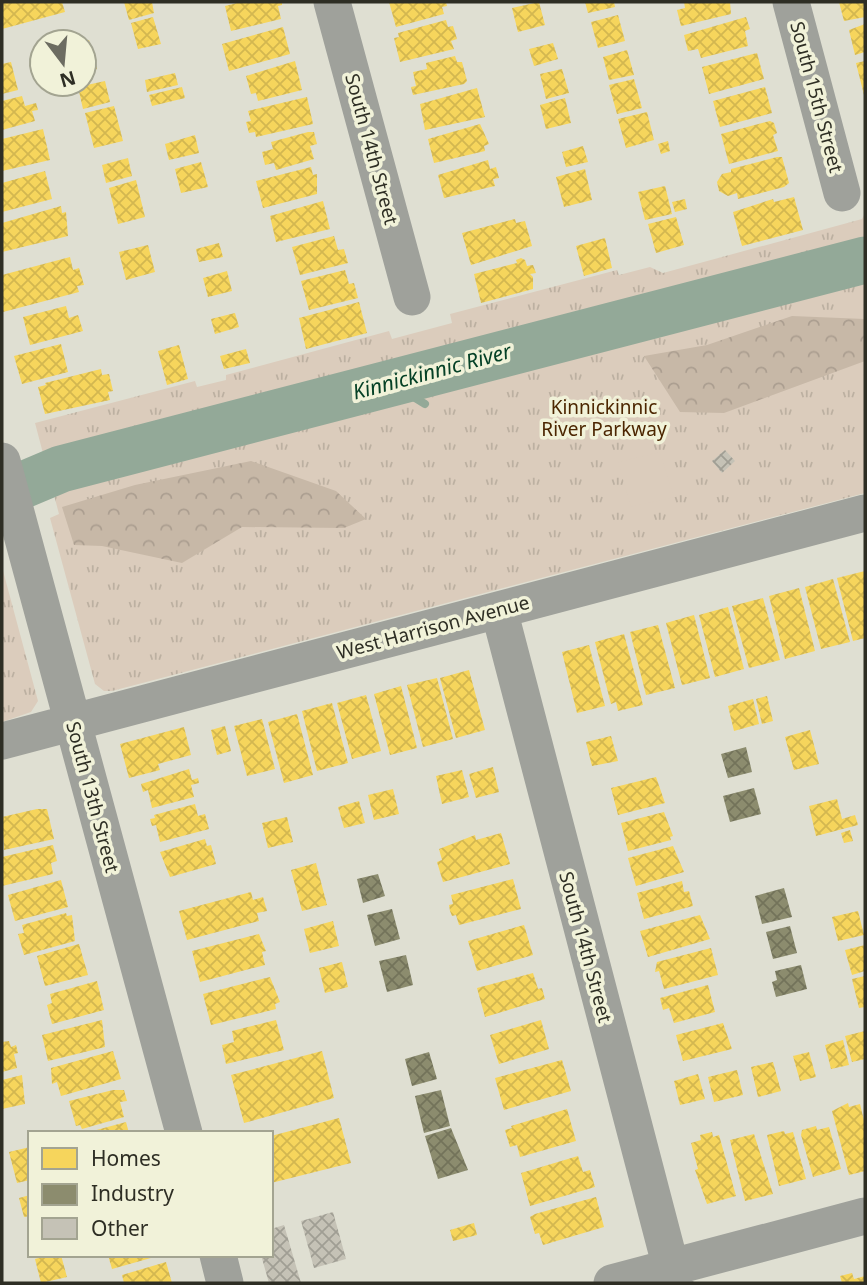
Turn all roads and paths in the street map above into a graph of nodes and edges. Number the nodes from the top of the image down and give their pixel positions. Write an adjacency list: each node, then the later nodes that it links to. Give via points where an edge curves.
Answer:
1 (332, 2): 4 (street, South 14th Street)
2 (791, 2): 3 (street, South 15th Street)
3 (842, 193)
4 (412, 297)
5 (2, 461): 8 (street, South 13th Street)
6 (865, 513): 7 (street, West Harrison Avenue)
7 (499, 610): 8 (street, West Harrison Avenue); 13 (street, South 14th Street)
8 (73, 722): 9 (street, West Harrison Avenue); 10 (street, South 13th Street)
9 (2, 741)
10 (183, 1131)
11 (865, 1216): 13 (street)
12 (218, 1257): 14 (street)
13 (673, 1275): 15 (street)
14 (225, 1283)
15 (612, 1283)

